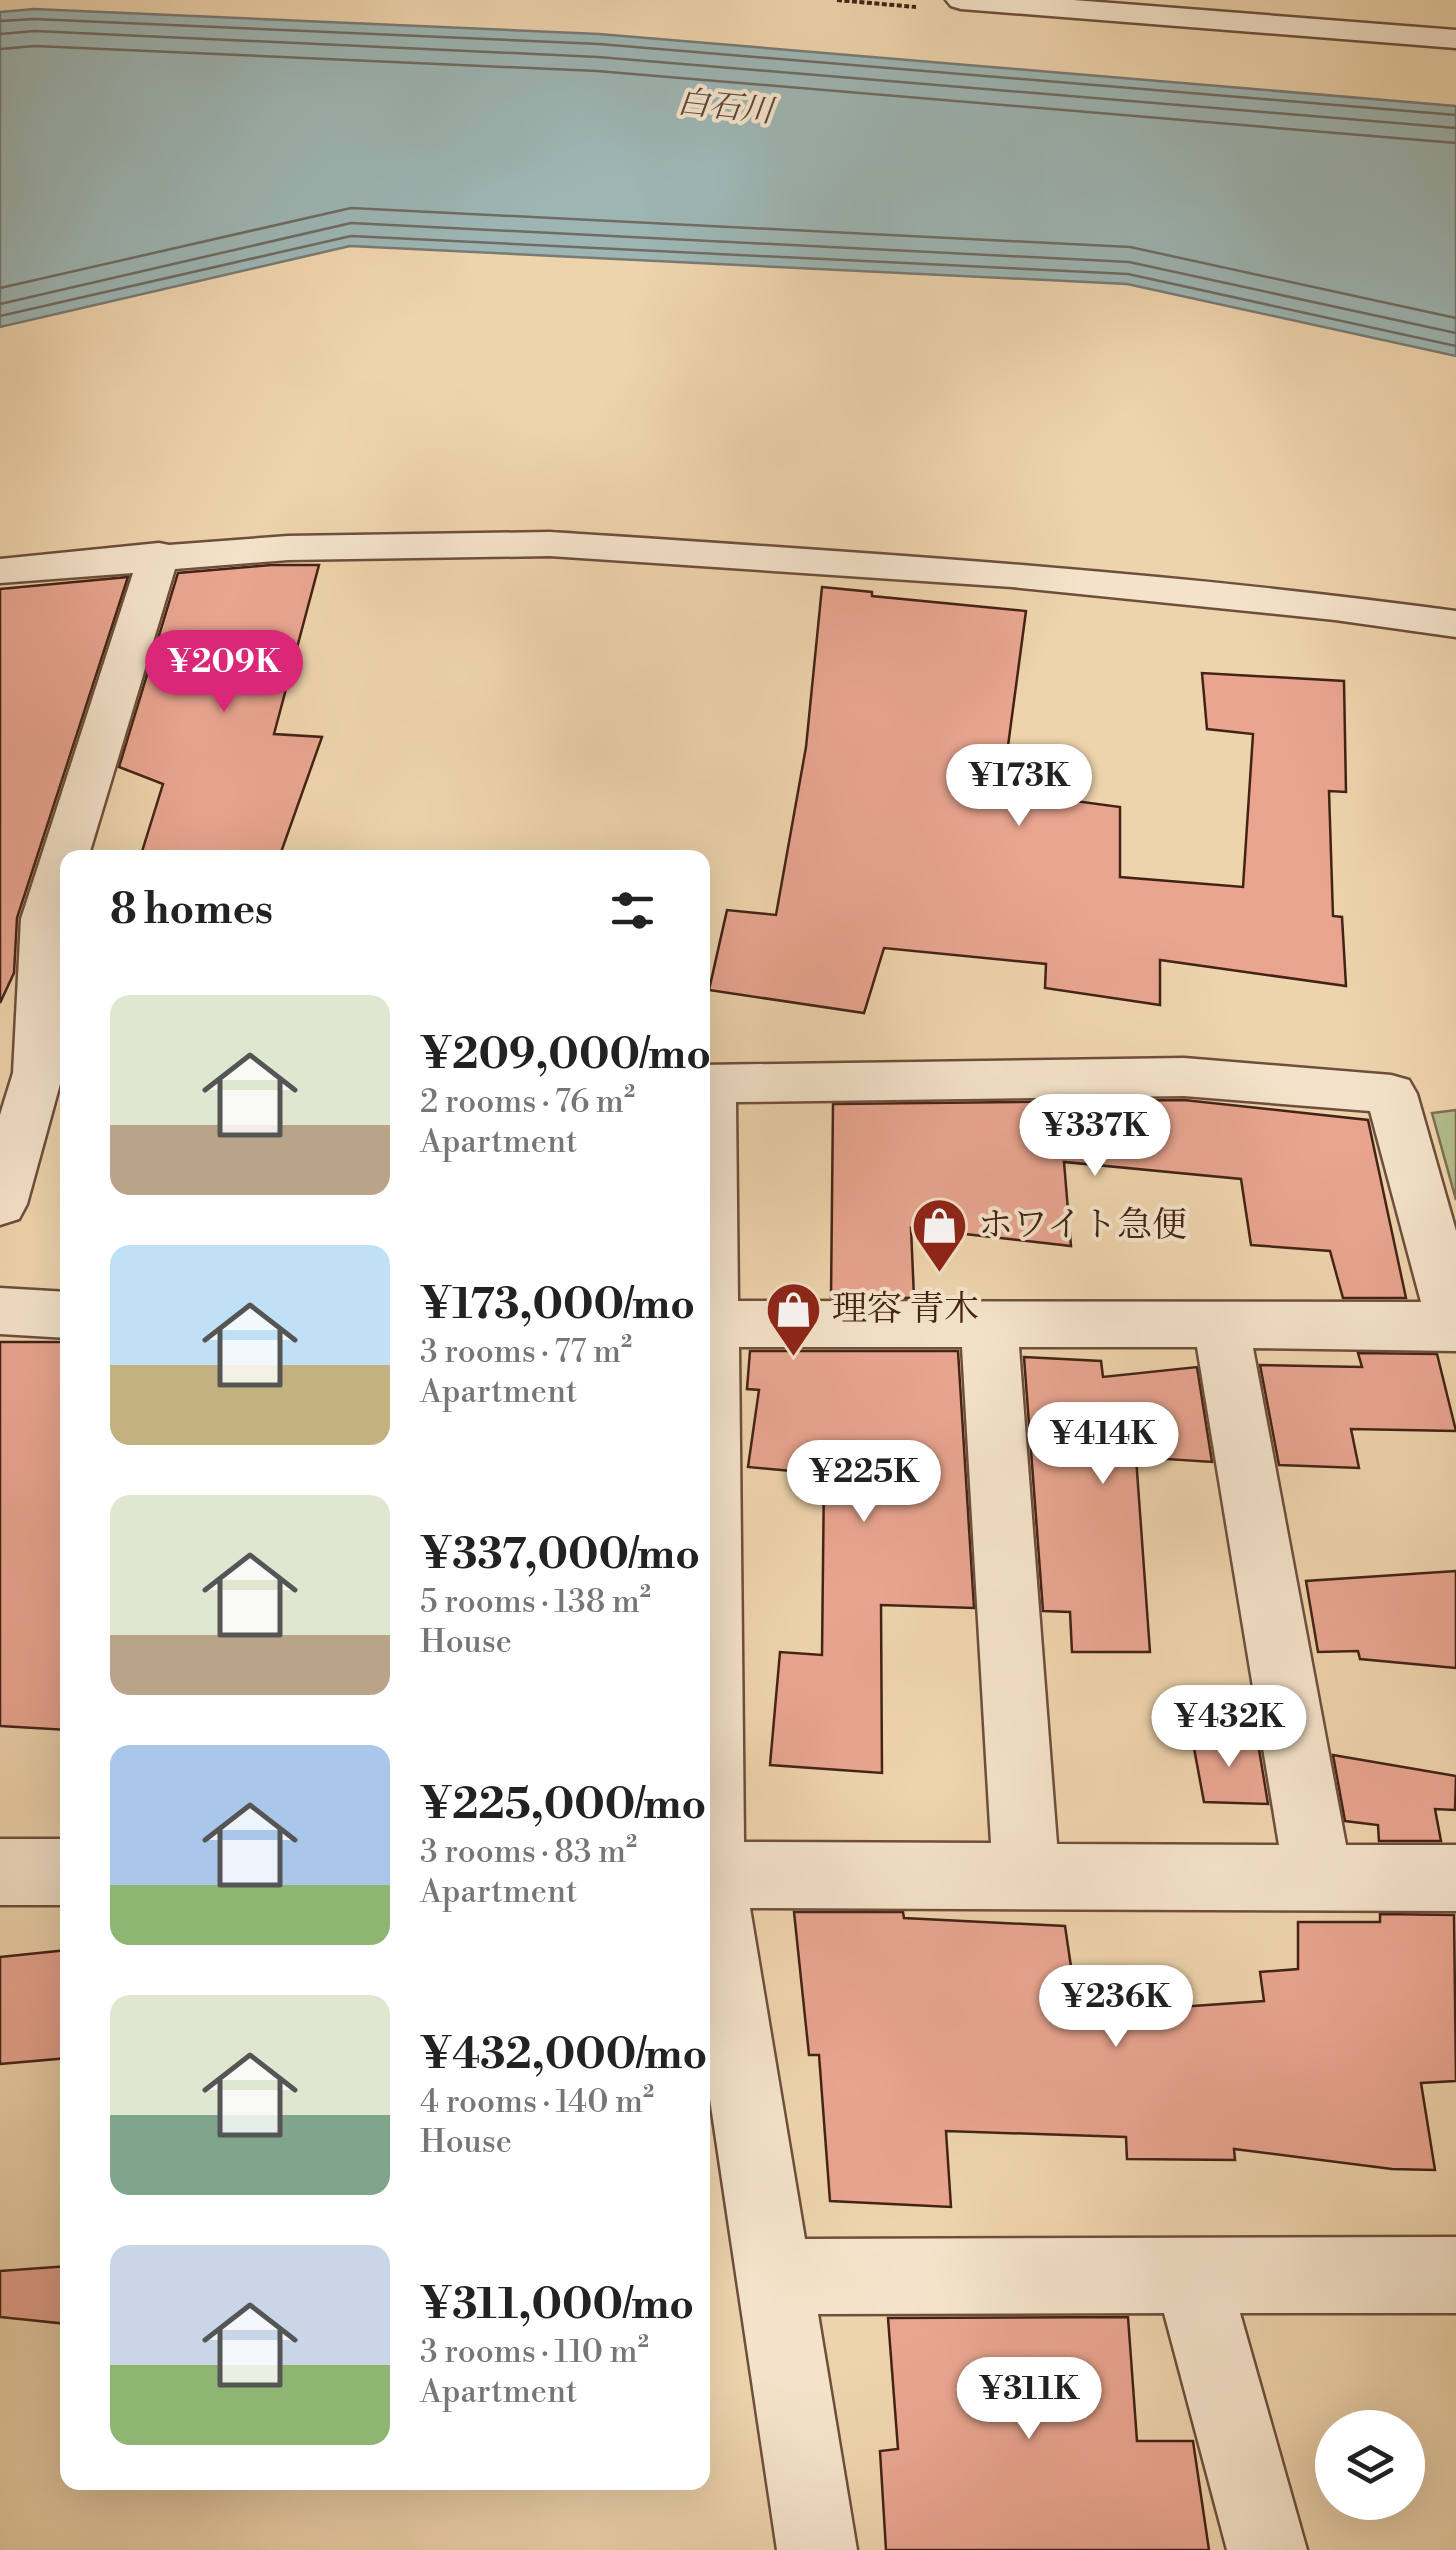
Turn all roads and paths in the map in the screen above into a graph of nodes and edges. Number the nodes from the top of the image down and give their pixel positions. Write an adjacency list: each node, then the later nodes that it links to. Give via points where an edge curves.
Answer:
1 (961, 0): 2 (street)
2 (1244, 11): 3 (street)
3 (1456, 38)
4 (160, 556): 5 (street); 6 (street, via 550,544 1012,575); 7 (street)
5 (0, 571)
6 (1456, 624)
7 (67, 850)
8 (60, 872): 9 (street, via 45,919)
9 (35, 1072): 11 (street)
10 (710, 1084): 17 (street, via 1184,1078 1390,1094)
11 (0, 1204)
12 (0, 1311): 13 (street)
13 (60, 1315)
14 (710, 1324): 15 (street)
15 (989, 1324): 16 (street); 21 (street)
16 (1221, 1324): 17 (street); 22 (street)
17 (1456, 1326)
18 (0, 1872): 19 (street)
19 (60, 1872)
20 (710, 1875): 21 (street)
21 (1026, 1877): 22 (street)
22 (1318, 1877): 23 (street)
23 (1456, 1878)
24 (710, 1893): 27 (street)
25 (1456, 2275): 26 (street)
26 (1192, 2276): 27 (street); 29 (street)
27 (773, 2277): 28 (street)
28 (817, 2550)
29 (1267, 2550)

